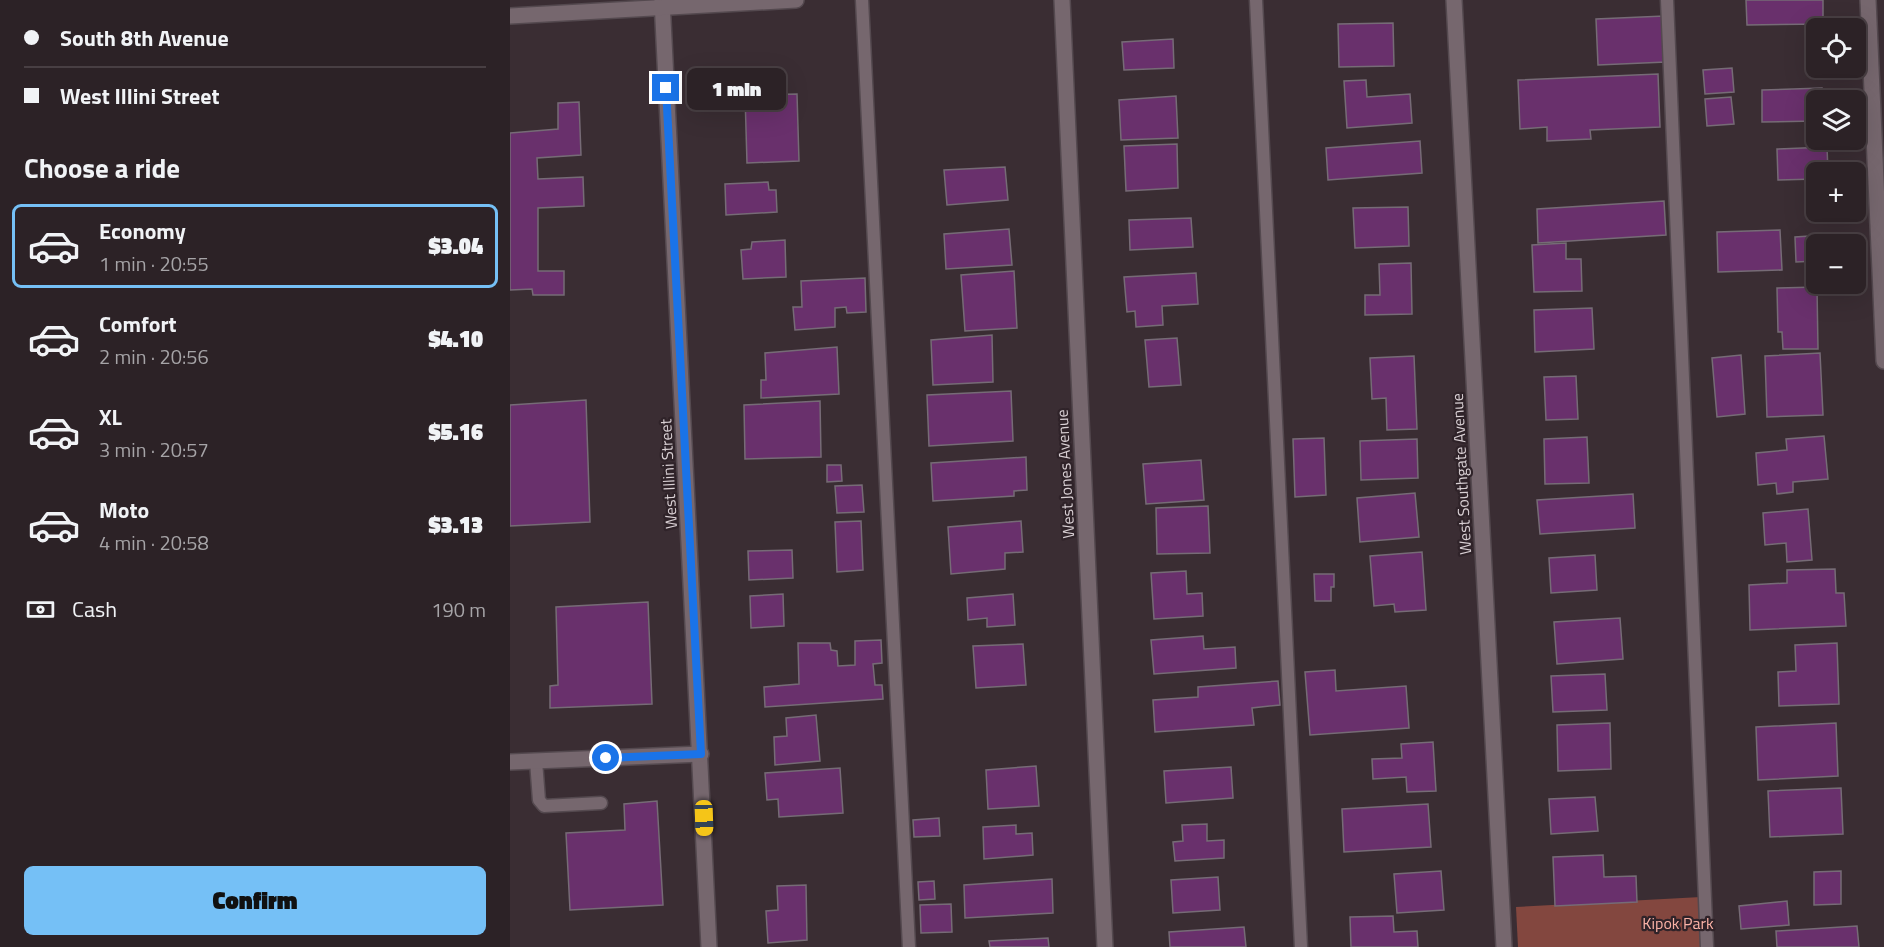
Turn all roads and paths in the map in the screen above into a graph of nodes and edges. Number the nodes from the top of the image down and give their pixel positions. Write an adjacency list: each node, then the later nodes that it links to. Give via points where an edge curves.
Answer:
1 (796, 0): 8 (street)
2 (862, 0): 16 (lane)
3 (1062, 0): 17 (street, West Jones Avenue)
4 (1256, 0): 18 (lane)
5 (1454, 0): 19 (street, West Southgate Avenue)
6 (1667, 0): 20 (lane)
7 (1868, 0): 10 (street)
8 (662, 4): 9 (street); 11 (street, West Illini Street)
9 (510, 16)
10 (1884, 361)
11 (701, 754): 12 (street); 15 (street, West Illini Street)
12 (536, 761): 13 (street); 14 (lane, via 538,800 544,806)
13 (510, 762)
14 (601, 803)
15 (709, 947)
16 (909, 947)
17 (1105, 947)
18 (1301, 947)
19 (1504, 947)
20 (1707, 947)

